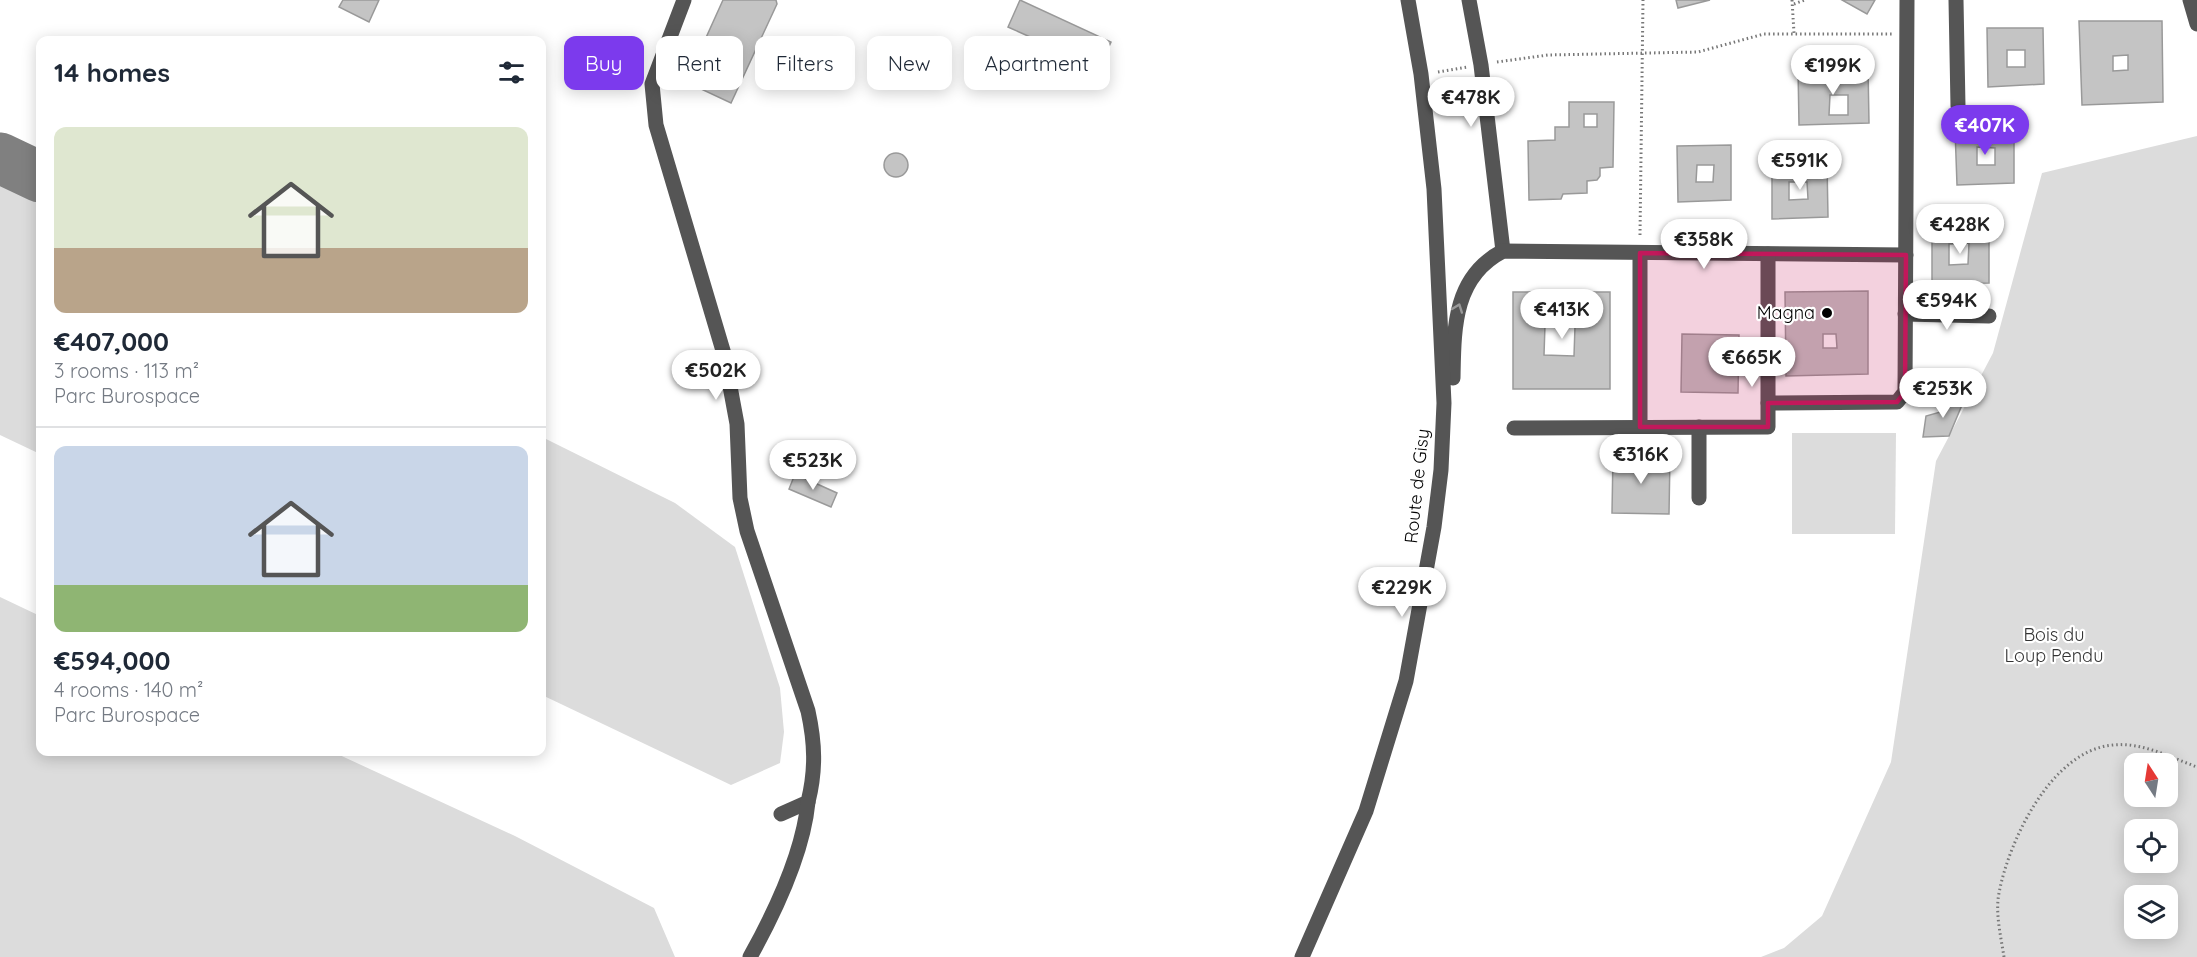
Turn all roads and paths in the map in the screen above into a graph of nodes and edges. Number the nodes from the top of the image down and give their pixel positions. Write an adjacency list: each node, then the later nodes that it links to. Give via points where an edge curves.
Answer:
1 (684, 0): 30 (street, via 652,84 656,125 724,354 737,424 740,498 747,531 808,711 815,757)
2 (1408, 0): 15 (street, Route de Gisy)
3 (1469, 0): 14 (street)
4 (1643, 0): 13 (path)
5 (1805, 0): 9 (path)
6 (1907, 0): 12 (street)
7 (1956, 0): 16 (street)
8 (2190, 0): 10 (street)
9 (1793, 2): 11 (path)
10 (2197, 24)
11 (1794, 33): 12 (path); 13 (path, via 1764,34 1698,52)
12 (1907, 34): 20 (street)
13 (1641, 53): 14 (path, via 1548,55); 18 (path)
14 (1481, 65): 15 (path); 17 (street)
15 (1421, 74): 27 (street, Route de Gisy, via 1434,189 1443,351)
16 (1959, 106)
17 (1503, 251): 18 (street); 27 (street, one-way to 17, via 1452,411 1454,319 1476,274 1490,257)
18 (1640, 253): 19 (street); 24 (street)
19 (1767, 254): 20 (street); 23 (street)
20 (1906, 255): 21 (street)
21 (1905, 314): 22 (street); 23 (street, via 1905,392 1897,402)
22 (1989, 316)
23 (1768, 403): 25 (street, via 1768,427)
24 (1640, 427): 25 (street); 26 (street)
25 (1699, 427): 28 (street)
26 (1514, 428)
27 (1441, 470): 33 (street, Route de Gisy, via 1406,681 1366,811)
28 (1699, 498)
29 (2197, 767): 34 (path, via 2140,746 2112,745 2081,754 2056,774 2011,850 1999,895)
30 (808, 802): 31 (street); 32 (street, via 784,890)
31 (781, 814)
32 (750, 957)
33 (1302, 957)
34 (2004, 957)

